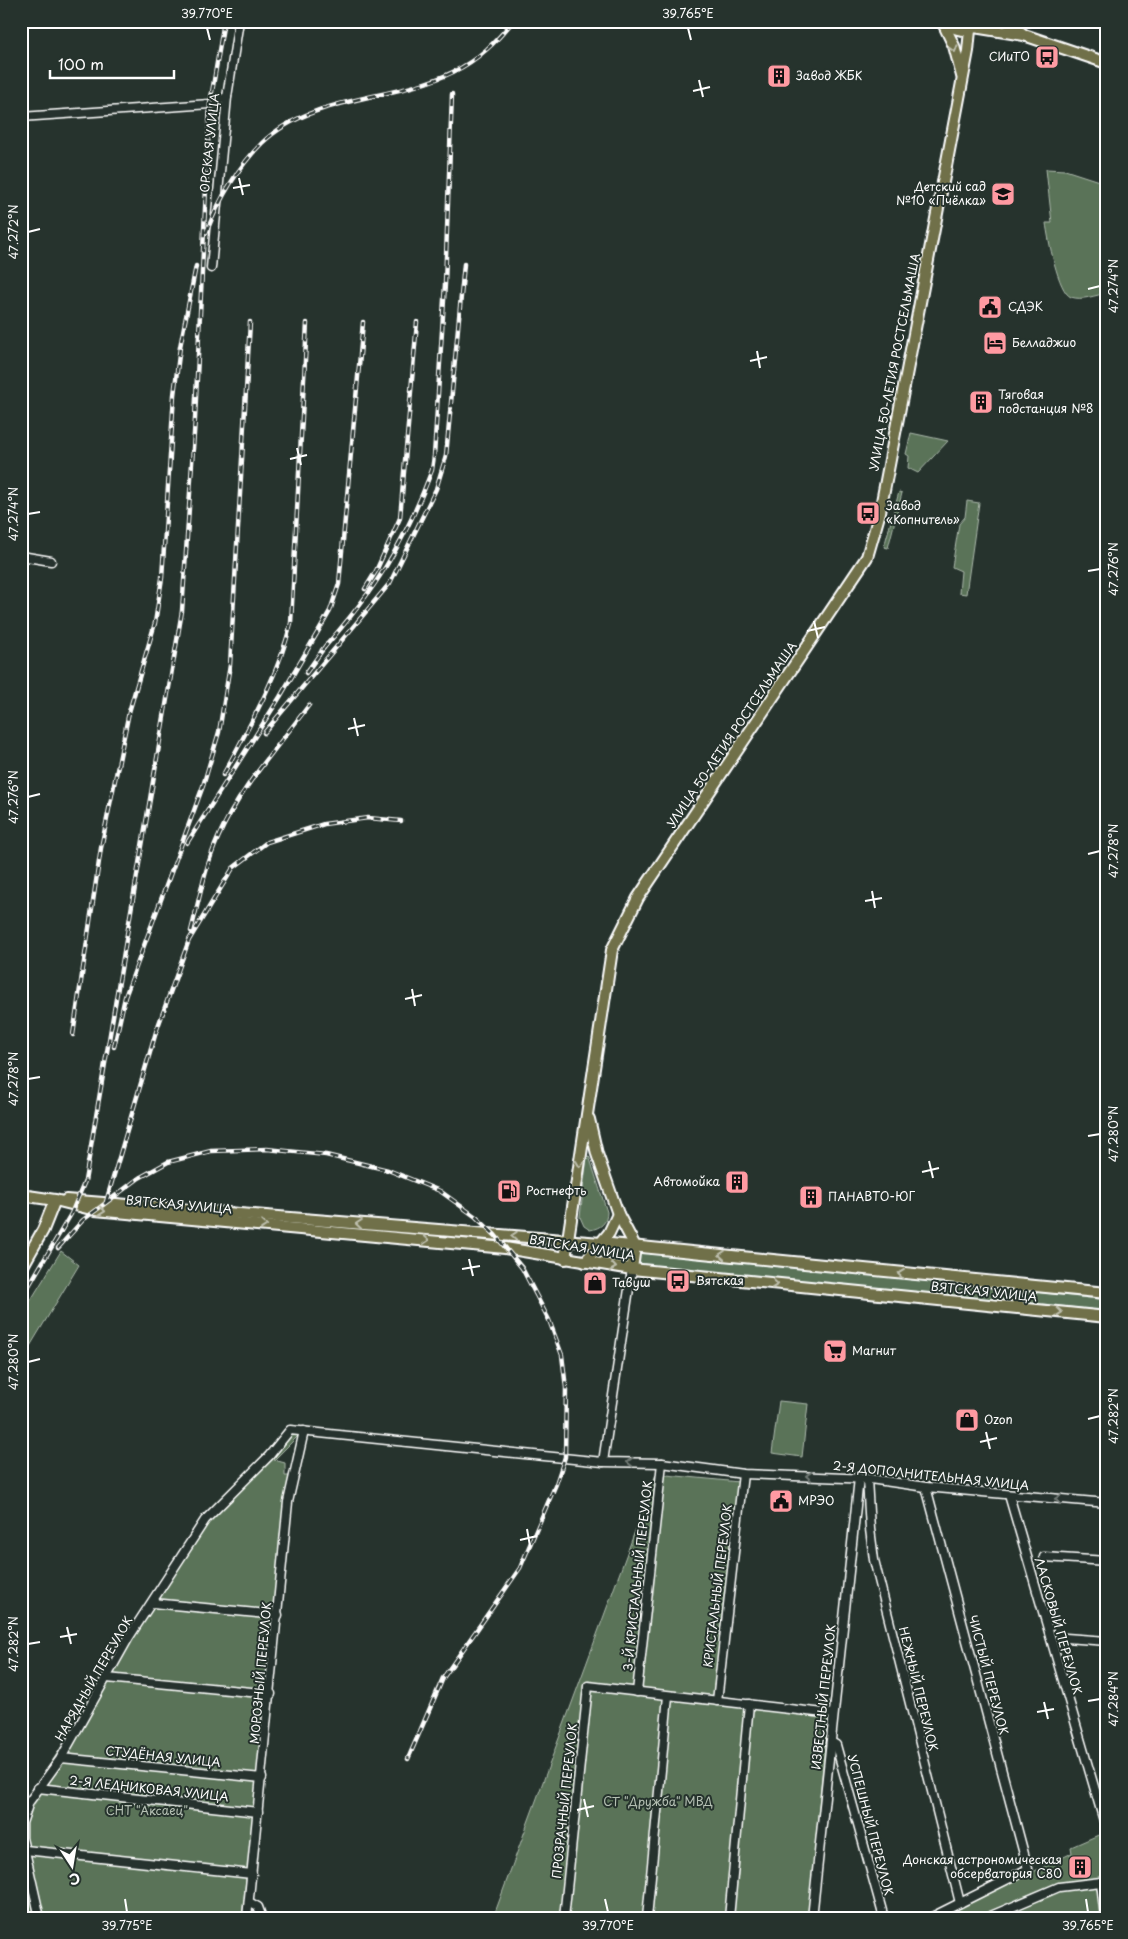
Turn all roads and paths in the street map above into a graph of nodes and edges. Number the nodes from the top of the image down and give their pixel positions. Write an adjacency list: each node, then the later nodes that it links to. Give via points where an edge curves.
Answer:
1 (239, 21): 8 (street, ОРСКАЯ УЛИЦА)
2 (1006, 21): 5 (main road)
3 (942, 22): 4 (main road, via 960,30); 7 (main road, one-way to 7, via 954,46)
4 (973, 26): 5 (main road); 7 (main road, УЛИЦА 50-ЛЕТИЯ РОСТСЕЛЬМАША)
5 (1024, 34): 6 (main road)
6 (1107, 63)
7 (962, 77): 13 (main road, УЛИЦА 50-ЛЕТИЯ РОСТСЕЛЬМАША, via 880,512 867,557 623,925 612,950 602,1002)
8 (226, 97): 9 (street, via 210,104); 10 (street, ОРСКАЯ УЛИЦА)
9 (21, 117)
10 (211, 268)
11 (21, 556): 12 (street)
12 (51, 561)
13 (588, 1116): 16 (main road, via 597,1154); 17 (main road, УЛИЦА 50-ЛЕТИЯ РОСТСЕЛЬМАША, one-way to 17)
14 (21, 1195): 15 (main road, ВЯТСКАЯ УЛИЦА)
15 (55, 1200): 17 (main road, ВЯТСКАЯ УЛИЦА, one-way to 15); 20 (main road, ВЯТСКАЯ УЛИЦА, one-way to 20, via 95,1210 505,1248); 22 (main road)
16 (618, 1214): 18 (main road); 19 (main road)
17 (569, 1240): 18 (main road, ВЯТСКАЯ УЛИЦА); 20 (main road, УЛИЦА 50-ЛЕТИЯ РОСТСЕЛЬМАША)
18 (601, 1243): 19 (main road, ВЯТСКАЯ УЛИЦА); 21 (main road)
19 (634, 1246): 23 (main road); 24 (main road, ВЯТСКАЯ УЛИЦА, one-way to 19)
20 (565, 1259): 21 (main road, ВЯТСКАЯ УЛИЦА)
21 (585, 1262): 23 (main road, ВЯТСКАЯ УЛИЦА, one-way to 23)
22 (21, 1269)
23 (632, 1270): 26 (main road, ВЯТСКАЯ УЛИЦА, one-way to 26); 30 (street)
24 (1021, 1285): 25 (main road, ВЯТСКАЯ УЛИЦА); 26 (main road, via 1015,1295)
25 (1107, 1293)
26 (1020, 1308): 27 (main road, ВЯТСКАЯ УЛИЦА, one-way to 27)
27 (1107, 1317)
28 (290, 1430): 29 (street, 2-Я ДОПОЛНИТЕЛЬНАЯ УЛИЦА); 39 (street, НАРЯДНЫЙ ПЕРЕУЛОК, via 205,1520)
29 (304, 1431): 30 (street, 2-Я ДОПОЛНИТЕЛЬНАЯ УЛИЦА); 40 (street, МОРОЗНЫЙ ПЕРЕУЛОК, via 288,1502)
30 (603, 1462): 31 (street, 2-Я ДОПОЛНИТЕЛЬНАЯ УЛИЦА, one-way to 30)
31 (662, 1463): 32 (street, 2-Я ДОПОЛНИТЕЛЬНАЯ УЛИЦА); 44 (street, 3-Й КРИСТАЛЬНЫЙ ПЕРЕУЛОК)
32 (743, 1474): 33 (street, 2-Я ДОПОЛНИТЕЛЬНАЯ УЛИЦА, one-way to 32); 47 (street, КРИСТАЛЬНЫЙ ПЕРЕУЛОК)
33 (863, 1478): 34 (street, 2-Я ДОПОЛНИТЕЛЬНАЯ УЛИЦА); 49 (street, ИЗВЕСТНЫЙ ПЕРЕУЛОК); 61 (street, НЕЖНЫЙ ПЕРЕУЛОК, via 874,1560)
34 (926, 1487): 35 (street, 2-Я ДОПОЛНИТЕЛЬНАЯ УЛИЦА); 61 (street, ЧИСТЫЙ ПЕРЕУЛОК, via 1028,1869)
35 (1009, 1495): 36 (street, 2-Я ДОПОЛНИТЕЛЬНАЯ УЛИЦА, one-way to 35); 55 (street, ЛАСКОВЫЙ ПЕРЕУЛОК)
36 (1107, 1503)
37 (1044, 1557): 38 (street)
38 (1107, 1561)
39 (153, 1603): 40 (street); 43 (street, НАРЯДНЫЙ ПЕРЕУЛОК, via 129,1637)
40 (278, 1615): 45 (street, МОРОЗНЫЙ ПЕРЕУЛОК)
41 (1066, 1638): 42 (street)
42 (1107, 1641)
43 (107, 1678): 45 (street); 51 (street, НАРЯДНЫЙ ПЕРЕУЛОК)
44 (637, 1692): 46 (street); 65 (street, ПРОЗРАЧНЫЙ ПЕРЕУЛОК, via 588,1686)
45 (270, 1694): 52 (street, МОРОЗНЫЙ ПЕРЕУЛОК)
46 (668, 1696): 47 (street); 66 (street)
47 (717, 1701): 48 (street)
48 (749, 1704): 49 (street); 67 (street)
49 (833, 1714): 50 (street, ИЗВЕСТНЫЙ ПЕРЕУЛОК)
50 (831, 1742): 68 (street, ИЗВЕСТНЫЙ ПЕРЕУЛОК); 69 (street, УСПЕШНЫЙ ПЕРЕУЛОК, via 836,1744)
51 (61, 1758): 52 (street, СТУДЁНАЯ УЛИЦА); 53 (street, НАРЯДНЫЙ ПЕРЕУЛОК)
52 (262, 1778): 54 (street, МОРОЗНЫЙ ПЕРЕУЛОК)
53 (38, 1788): 54 (street, 2-Я ЛЕДНИКОВАЯ УЛИЦА); 56 (street, НАРЯДНЫЙ ПЕРЕУЛОК, via 22,1823)
54 (258, 1812): 58 (street, МОРОЗНЫЙ ПЕРЕУЛОК)
55 (1104, 1821)
56 (22, 1838): 57 (street, НАРЯДНЫЙ ПЕРЕУЛОК)
57 (25, 1850): 58 (street); 62 (street, НАРЯДНЫЙ ПЕРЕУЛОК)
58 (252, 1874): 60 (street, МОРОЗНЫЙ ПЕРЕУЛОК)
59 (1104, 1880): 71 (street, via 1059,1887); 72 (street)
60 (249, 1902): 63 (street, МОРОЗНЫЙ ПЕРЕУЛОК); 64 (street, via 258,1907)
61 (960, 1903): 70 (street)
62 (40, 1918)
63 (247, 1918)
64 (262, 1918)
65 (564, 1918)
66 (647, 1918)
67 (729, 1918)
68 (812, 1918)
69 (884, 1918)
70 (930, 1918)
71 (986, 1918)
72 (1105, 1918)

